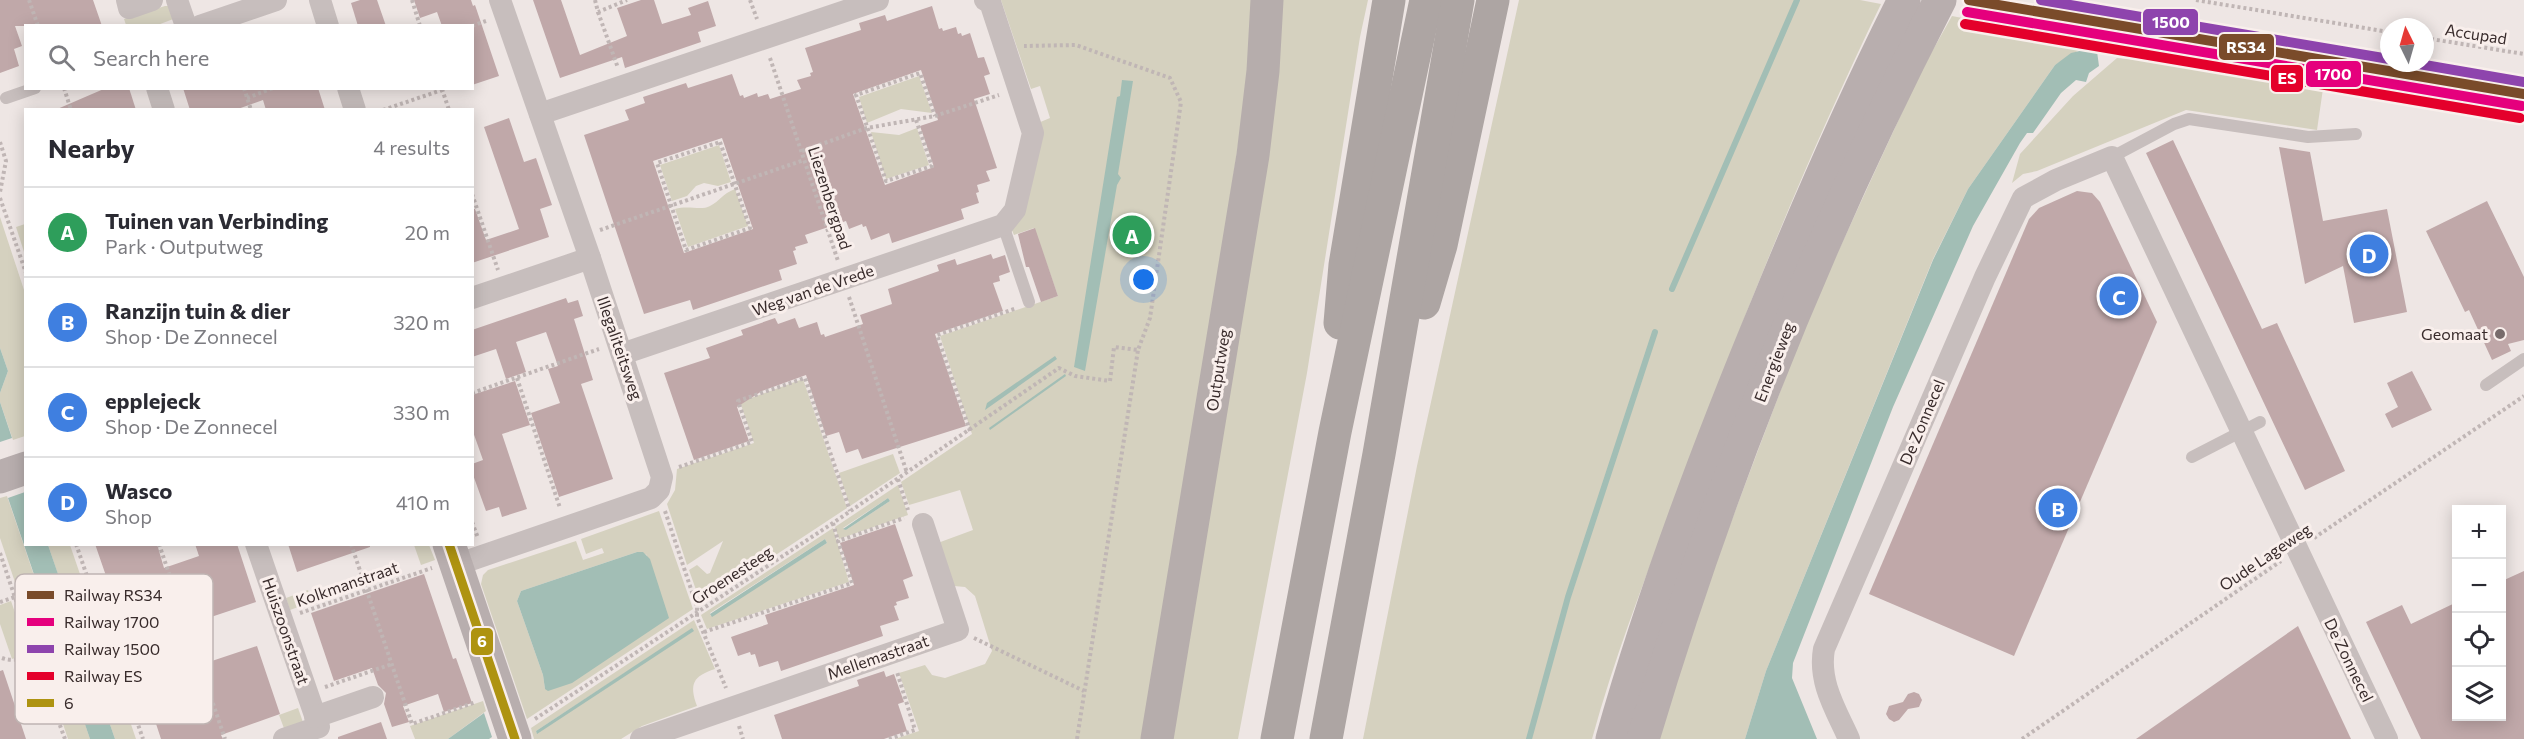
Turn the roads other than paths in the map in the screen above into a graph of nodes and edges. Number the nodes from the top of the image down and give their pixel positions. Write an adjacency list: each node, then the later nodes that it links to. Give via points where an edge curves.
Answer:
1 (127, 0): 2 (street, via 129,8)
2 (152, 0)
3 (177, 0): 16 (street)
4 (276, 0): 17 (street)
5 (320, 0): 18 (street)
6 (500, 0): 25 (street, Illegaliteitsweg)
7 (878, 0): 25 (street)
8 (986, 0): 28 (street, via 990,2 1033,139 1015,210)
9 (1268, 0): 49 (main road, Outputweg, via 1253,156)
10 (1389, 0): 40 (highway, via 1345,265)
11 (1426, 0): 40 (highway)
12 (1458, 0): 36 (highway)
13 (1493, 0): 36 (highway, via 1441,245)
14 (1904, 0): 52 (main road, Energieweg, via 1803,218 1735,382 1665,568)
15 (1940, 0): 53 (main road, Energieweg, via 1801,293 1694,578)
16 (185, 24)
17 (206, 24)
18 (327, 24)
19 (29, 90): 22 (lane)
20 (158, 90): 23 (street)
21 (349, 90): 24 (street)
22 (6, 98)
23 (163, 108)
24 (354, 108)
25 (540, 114): 29 (street, Illegaliteitsweg)
26 (2356, 134): 27 (lane, De Zonnecel, via 2308,137 2190,119)
27 (2112, 157): 35 (street, De Zonnecel); 54 (street, De Zonnecel, via 2023,198 1984,277 1824,649 1823,679)
28 (1003, 225): 31 (lane); 32 (street, Weg van de Vrede, via 843,280)
29 (590, 258): 30 (street); 32 (street, Illegaliteitsweg)
30 (474, 297)
31 (1029, 302)
32 (620, 348): 43 (street, Illegaliteitsweg, via 662,473 656,495 566,527)
33 (2524, 359): 34 (lane)
34 (2486, 385)
35 (2251, 427): 37 (lane); 55 (street, De Zonnecel, via 2296,550)
36 (1379, 454): 51 (highway)
37 (2192, 457)
38 (24, 469): 39 (main road)
39 (0, 477)
40 (1324, 489): 50 (highway)
41 (916, 520): 48 (street, Mellemastraat, via 958,630)
42 (257, 546): 45 (street, Huiszoonstraat)
43 (453, 557): 46 (main road)
44 (373, 698): 45 (street)
45 (317, 722): 47 (street)
46 (514, 737)
47 (284, 739)
48 (641, 739)
49 (1157, 739)
50 (1277, 739)
51 (1326, 739)
52 (1612, 739)
53 (1643, 739)
54 (1849, 739)
55 (2387, 739)

